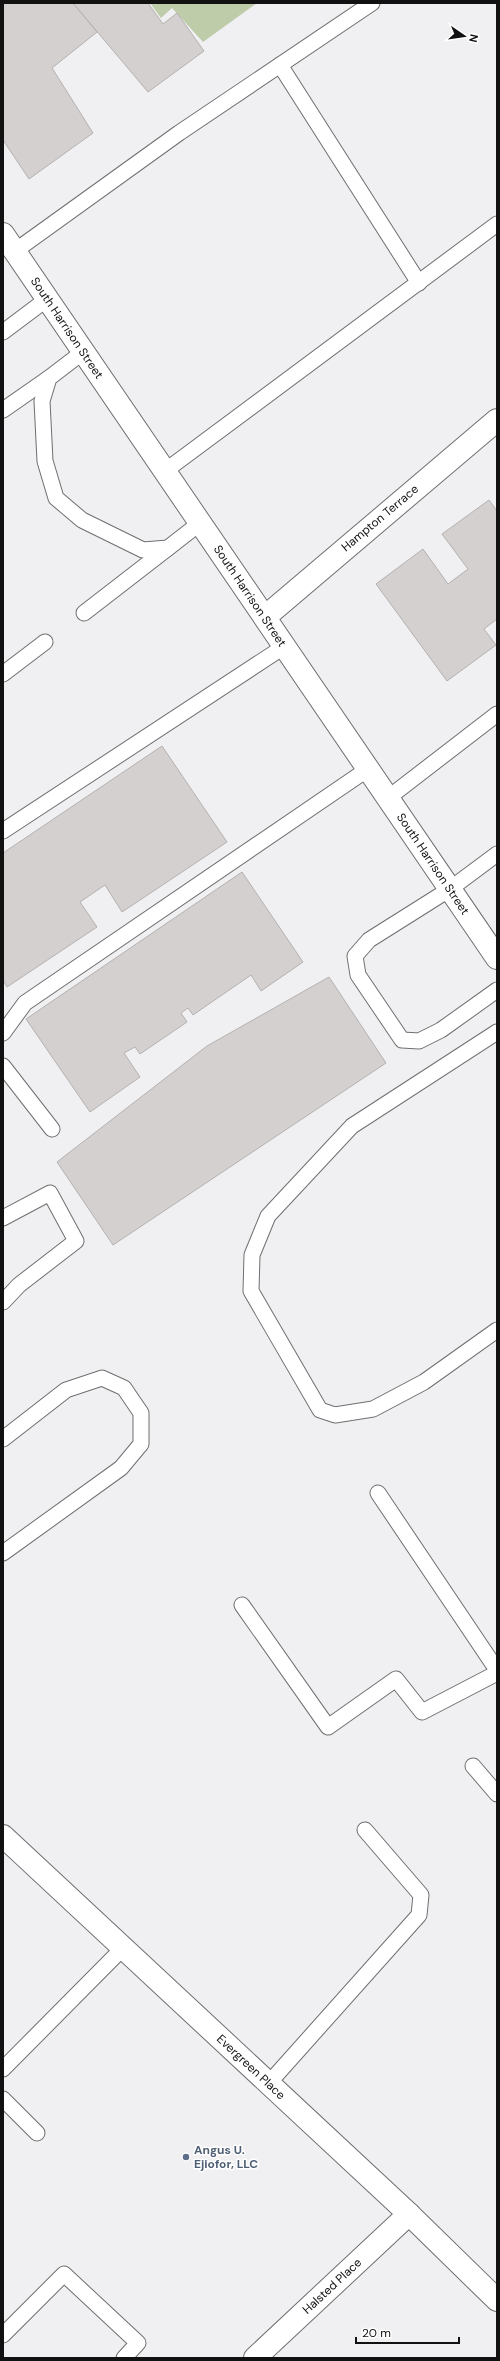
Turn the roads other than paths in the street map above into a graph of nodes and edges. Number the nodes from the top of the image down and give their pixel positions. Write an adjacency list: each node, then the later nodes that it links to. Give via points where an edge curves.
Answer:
1 (372, 3): 2 (lane)
2 (280, 65): 4 (lane); 5 (lane)
3 (497, 224): 5 (lane)
4 (9, 243): 6 (street, South Harrison Street)
5 (419, 283): 12 (lane)
6 (47, 299): 7 (lane); 8 (street, South Harrison Street)
7 (3, 332)
8 (83, 352): 9 (lane); 12 (street, South Harrison Street)
9 (49, 378): 10 (lane); 14 (lane, via 42,401 45,461 56,498 82,520 144,550)
10 (3, 410)
11 (497, 420): 16 (street, Hampton Terrace)
12 (165, 471): 13 (street, South Harrison Street)
13 (200, 523): 14 (lane); 16 (street, South Harrison Street)
14 (168, 548): 15 (lane)
15 (84, 613)
16 (265, 617): 18 (street, South Harrison Street)
17 (45, 642): 19 (lane)
18 (285, 646): 21 (street, South Harrison Street); 23 (lane)
19 (3, 674)
20 (497, 714): 22 (lane)
21 (368, 769): 22 (street, South Harrison Street); 29 (lane, via 25,1003)
22 (388, 798): 25 (street, South Harrison Street)
23 (3, 831)
24 (497, 854): 25 (lane)
25 (450, 890): 26 (street, South Harrison Street); 27 (lane, via 369,940 355,956 358,975 402,1040 420,1041 441,1030)
26 (497, 958)
27 (497, 990)
28 (497, 1032): 34 (lane, via 352,1126 268,1216 252,1255 251,1291 320,1410 335,1415 373,1409 424,1382)
29 (3, 1033)
30 (3, 1066): 31 (lane)
31 (52, 1129)
32 (3, 1218): 33 (lane, via 50,1193 76,1241 19,1285)
33 (3, 1302)
34 (497, 1330)
35 (3, 1439): 37 (lane, via 66,1390 102,1378 124,1388 141,1413 141,1444 121,1468)
36 (378, 1493): 39 (lane)
37 (3, 1553)
38 (242, 1605): 39 (lane, via 328,1727 396,1679 422,1712)
39 (497, 1672)
40 (473, 1766): 41 (lane)
41 (497, 1794)
42 (364, 1830): 46 (lane, via 421,1895 420,1915)
43 (3, 1836): 44 (street, Evergreen Place)
44 (123, 1948): 45 (lane); 46 (street, Evergreen Place)
45 (3, 2069)
46 (269, 2084): 49 (street, Evergreen Place)
47 (3, 2099): 48 (lane)
48 (37, 2133)
49 (409, 2214): 50 (street, Evergreen Place); 53 (street, Halsted Place)
50 (497, 2300)
51 (3, 2335): 52 (lane, via 64,2274 138,2343)
52 (124, 2358)
53 (255, 2358)

